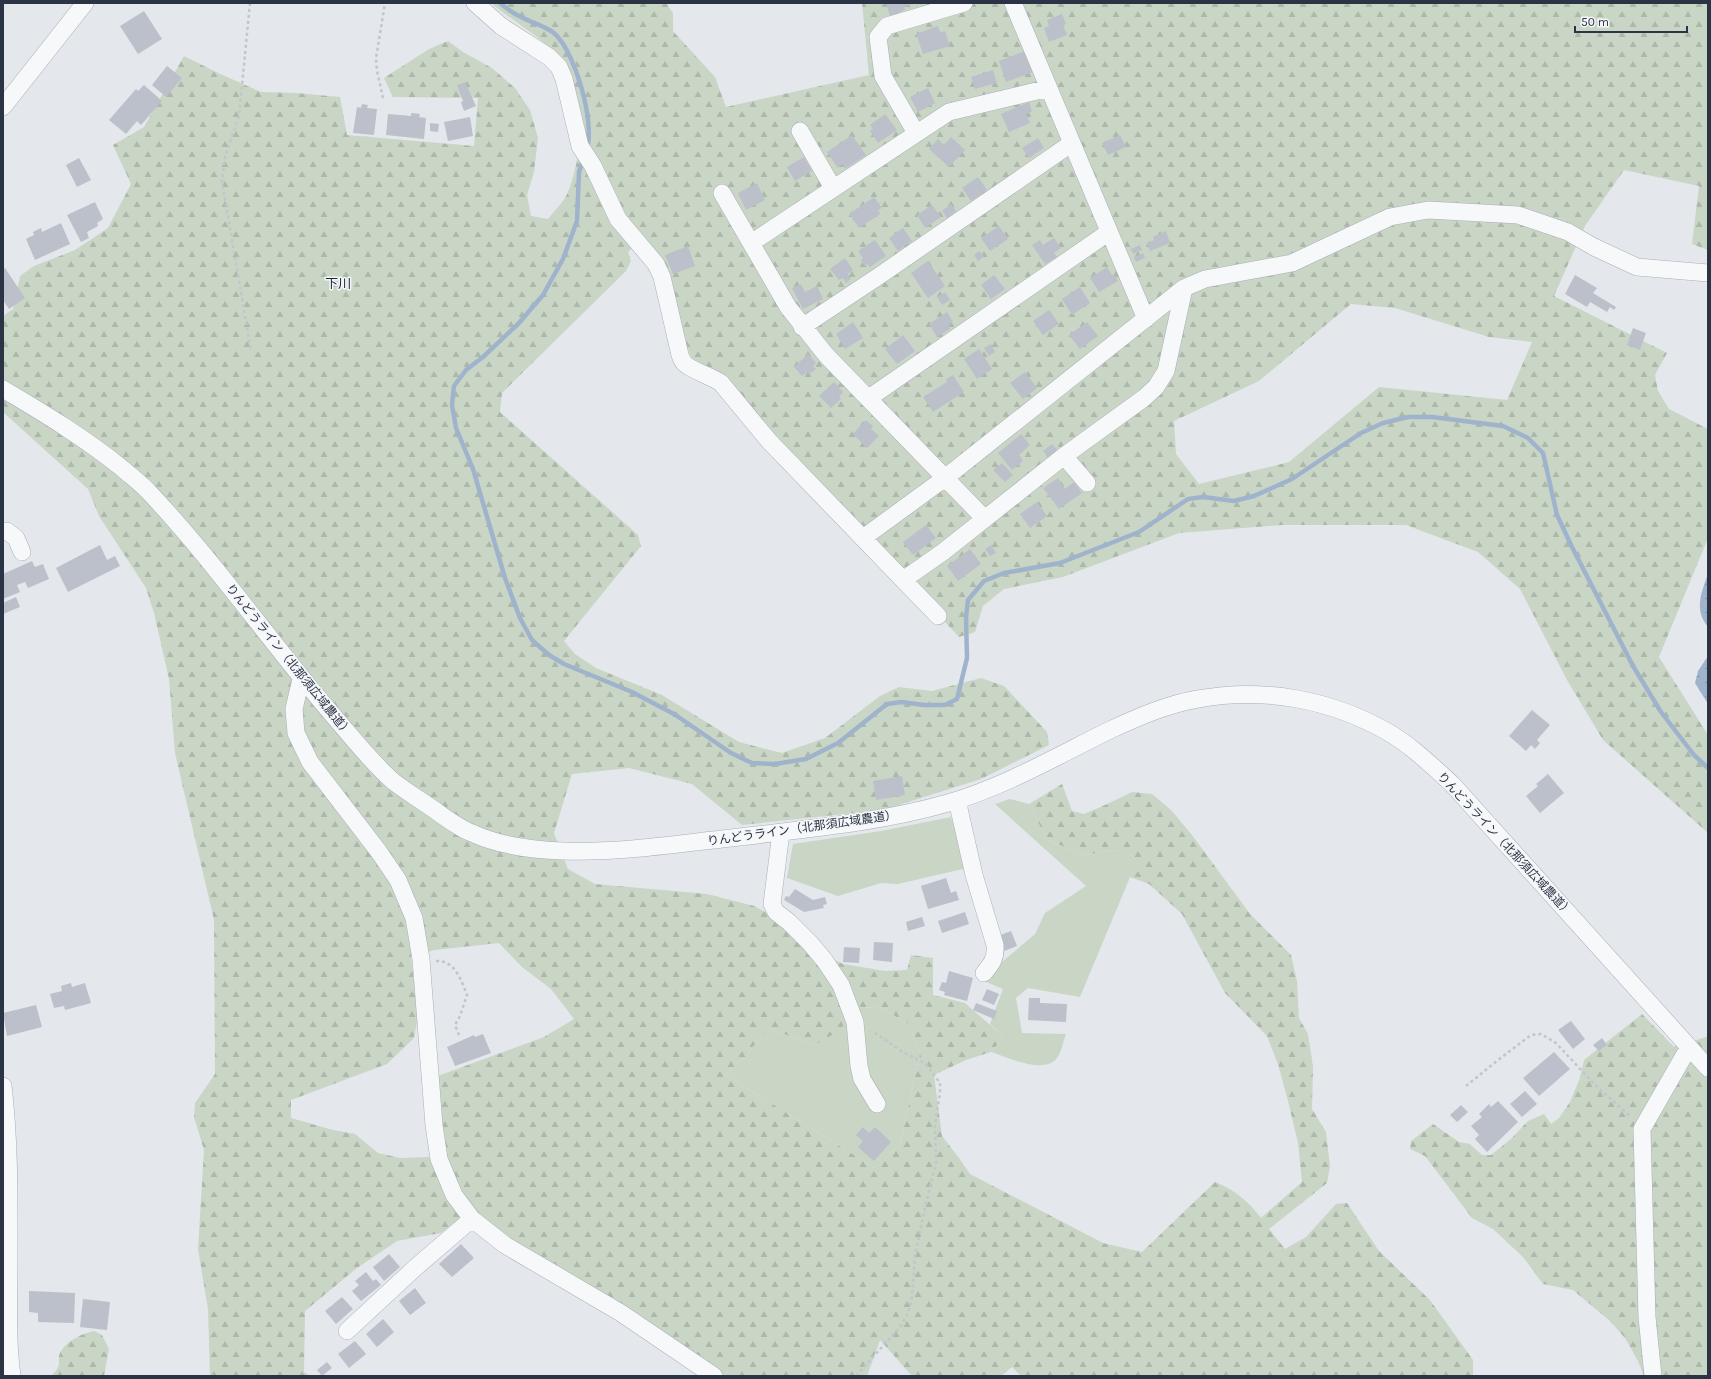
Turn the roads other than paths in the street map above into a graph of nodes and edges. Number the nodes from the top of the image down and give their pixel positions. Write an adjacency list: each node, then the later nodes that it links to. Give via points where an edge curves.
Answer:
1 (85, 3): 7 (street)
2 (475, 3): 26 (street, via 501,26 549,57 559,67 580,146 618,219 656,264 662,277 684,363 721,383 769,441)
3 (964, 3): 5 (street)
4 (1013, 3): 6 (street)
5 (924, 9): 9 (street, via 887,26 878,37 883,76)
6 (1049, 88): 9 (street, via 949,112); 10 (street)
7 (3, 106)
8 (800, 131): 11 (street)
9 (916, 133): 11 (street)
10 (1072, 143): 13 (street); 18 (street)
11 (833, 188): 14 (street)
12 (722, 193): 14 (street)
13 (1109, 232): 17 (street); 20 (street)
14 (750, 243): 18 (street)
15 (1708, 273): 16 (street, via 1637,267 1594,248 1568,232 1518,215 1428,210 1390,217 1292,263 1205,279)
16 (1184, 288): 17 (street); 21 (street, via 1166,371 1156,387)
17 (1146, 319): 22 (street)
18 (802, 326): 20 (street)
19 (3, 389): 30 (street, りんどうライン（北那須広域農道）, via 96,447 144,487 190,538)
20 (869, 398): 22 (street)
21 (1064, 456): 23 (street); 24 (street)
22 (945, 478): 24 (street); 26 (street)
23 (1087, 482)
24 (984, 518): 28 (street, via 943,552)
25 (3, 532): 27 (street, via 7,531 16,538)
26 (863, 538): 28 (street)
27 (22, 552)
28 (903, 580): 29 (street)
29 (938, 616)
30 (302, 679): 32 (street, りんどうライン（北那須広域農道）, via 376,765 395,783 471,833 510,846 558,851 610,852); 38 (street, via 294,709 296,733 310,762 398,880 414,918 421,962 439,1159 454,1194)
31 (958, 800): 32 (street, りんどうライン（北那須広域農道）, via 889,818); 33 (street, via 974,875 995,945 992,964); 34 (street, りんどうライン（北那須広域農道）, via 1008,781 1153,712 1196,699 1241,694 1278,695 1318,703 1350,714 1385,731 1415,751 1452,784)
32 (781, 832): 37 (street, via 772,904 776,912 790,922 826,962 841,985 855,1022 862,1079)
33 (984, 973)
34 (1689, 1046): 35 (street, りんどうライン（北那須広域農道）); 42 (street, via 1642,1129 1648,1317)
35 (1708, 1068)
36 (3, 1086): 40 (street, via 10,1200 9,1345)
37 (877, 1104)
38 (472, 1219): 39 (street); 41 (street, via 505,1245 621,1313)
39 (347, 1331)
40 (12, 1376)
41 (714, 1376)
42 (1653, 1376)

